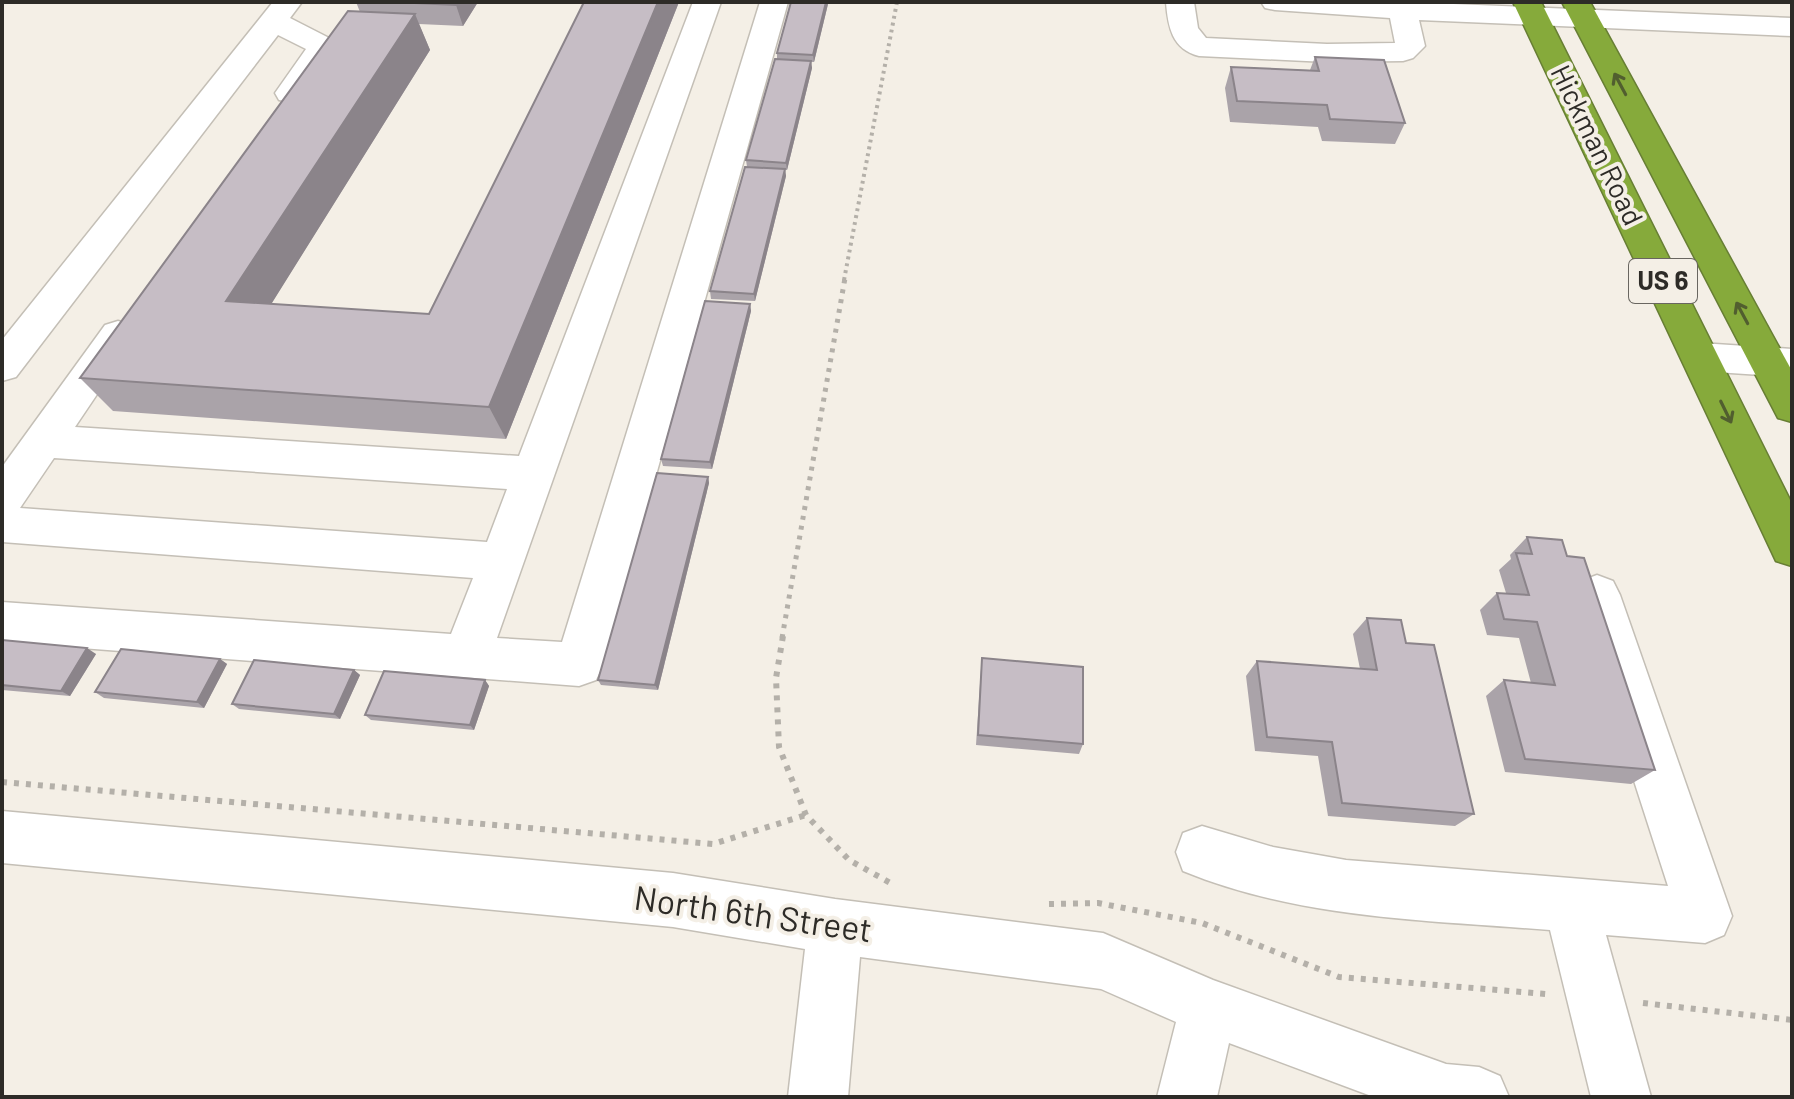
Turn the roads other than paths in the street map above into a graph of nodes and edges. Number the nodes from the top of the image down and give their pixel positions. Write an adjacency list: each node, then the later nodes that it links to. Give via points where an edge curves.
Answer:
1 (707, 2): 17 (street)
2 (774, 2): 24 (street, via 579,665)
3 (1180, 2): 6 (street, via 1183,30 1199,47 1327,53 1403,52 1410,46)
4 (1275, 2): 6 (street)
5 (1530, 8): 6 (street); 7 (street); 12 (highway, Hickman Road / US 6)
6 (1403, 10)
7 (1580, 10): 9 (street); 13 (highway, Hickman Road / US 6, one-way to 7)
8 (281, 12): 10 (street, via 323,46); 14 (street)
9 (1792, 27)
10 (269, 123)
11 (134, 314): 16 (street)
12 (1700, 357): 13 (street); 20 (highway, Hickman Road / US 6, one-way to 20)
13 (1780, 362): 15 (highway, Hickman Road / US 6)
14 (2, 367)
15 (1792, 407)
16 (43, 441): 17 (street); 18 (street)
17 (535, 474): 21 (street)
18 (2, 500)
19 (2, 524): 21 (street)
20 (1792, 548)
21 (502, 562): 24 (street)
22 (1597, 595): 27 (street, via 1705,916)
23 (2, 622): 24 (street)
24 (466, 658)
25 (2, 837): 28 (street, North 6th Street, via 673,900)
26 (1202, 852): 27 (street, via 1273,874 1346,887)
27 (1571, 905): 33 (street)
28 (835, 926): 29 (street, North 6th Street, via 1103,961); 30 (street)
29 (1208, 1007): 31 (street); 32 (street, North 6th Street, via 1446,1094)
30 (818, 1097)
31 (1187, 1097)
32 (1479, 1097)
33 (1621, 1097)

